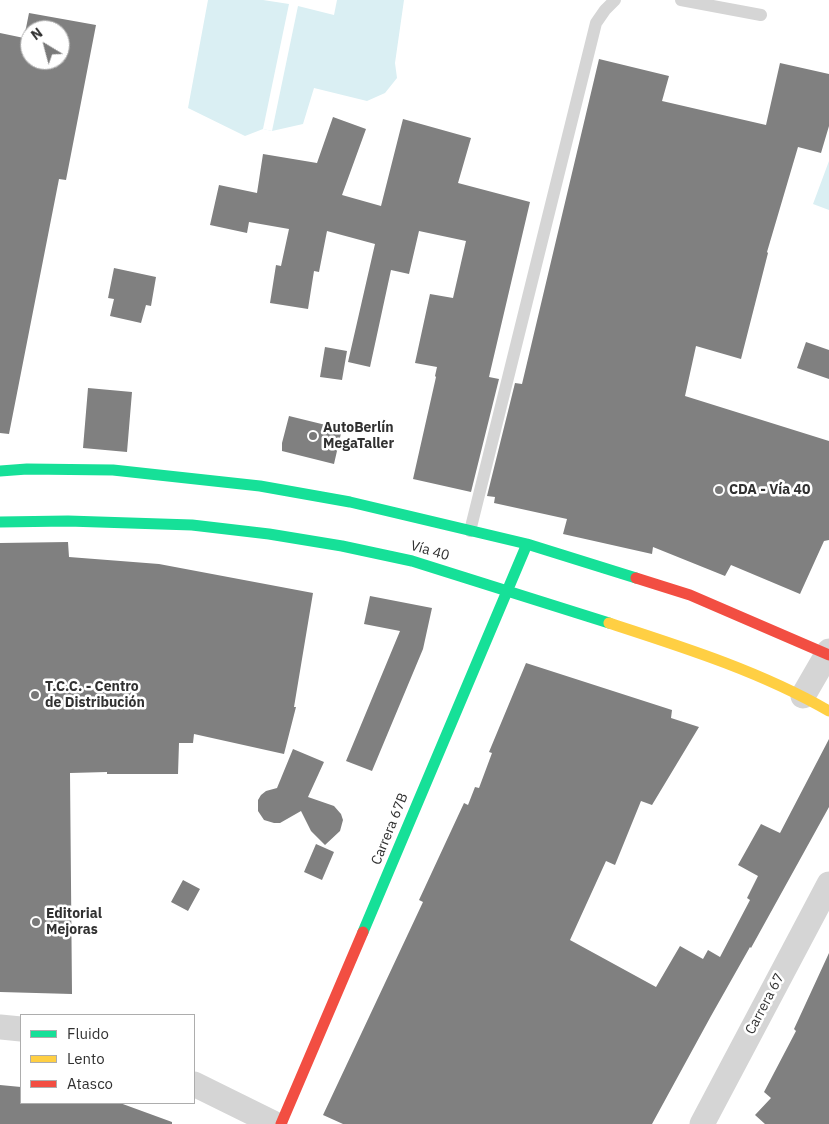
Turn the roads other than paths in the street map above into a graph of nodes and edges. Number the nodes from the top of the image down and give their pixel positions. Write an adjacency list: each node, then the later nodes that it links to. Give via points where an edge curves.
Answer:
1 (614, 0): 6 (lane, via 596,23)
2 (681, 0): 3 (lane)
3 (761, 15)
4 (0, 471): 6 (main road, Vía 40, via 113,470 260,486 350,502)
5 (0, 522): 8 (main road, Vía 40, via 192,525 269,534 412,561)
6 (470, 530): 7 (main road, Vía 40)
7 (527, 544): 8 (main road, Carrera 67B); 9 (main road, Vía 40, via 690,595)
8 (507, 590): 10 (main road, Vía 40, via 692,650); 17 (main road, Carrera 67B)
9 (828, 653): 10 (street)
10 (803, 696): 11 (main road, Vía 40)
11 (829, 711)
12 (829, 884): 18 (street, Carrera 67)
13 (0, 1027): 14 (street)
14 (20, 1029)
15 (195, 1084): 16 (street)
16 (276, 1124)
17 (281, 1124)
18 (702, 1124)

